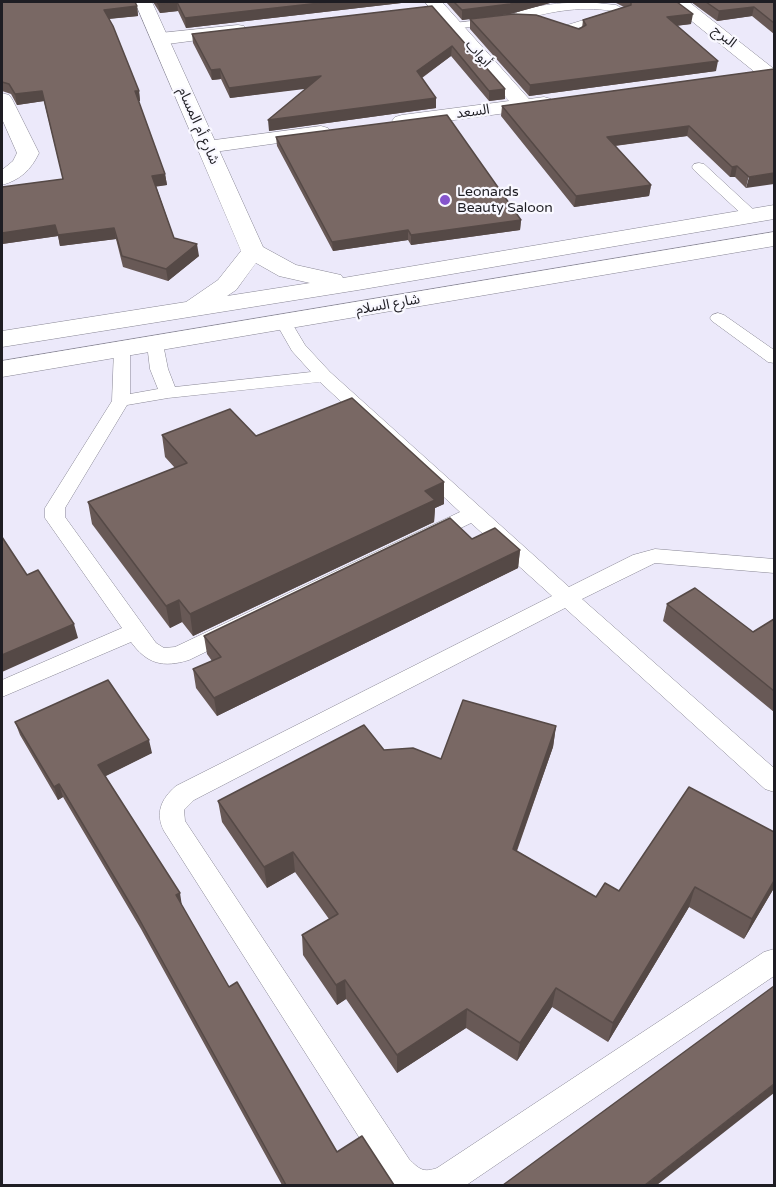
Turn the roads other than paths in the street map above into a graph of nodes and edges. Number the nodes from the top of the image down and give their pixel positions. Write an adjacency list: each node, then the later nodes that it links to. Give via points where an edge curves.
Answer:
1 (143, 2): 8 (street, شارع أم المسام)
2 (679, 2): 9 (street, البرج)
3 (436, 4): 4 (street); 6 (street, أبواب)
4 (415, 10)
5 (512, 19): 5 (lane, via 533,9 594,2 618,5 624,12 573,31 550,22); 6 (lane)
6 (454, 26): 13 (street, أبواب)
7 (252, 29): 8 (street)
8 (160, 39): 16 (street, شارع أم المسام)
9 (771, 72): 10 (street)
10 (745, 76)
11 (558, 101): 13 (street, السعد)
12 (3, 105): 18 (street, via 28,153 18,170)
13 (523, 105): 14 (street, السعد)
14 (382, 124)
15 (336, 130): 16 (street)
16 (207, 147): 21 (street, شارع أم المسام)
17 (699, 167): 19 (lane)
18 (2, 178)
19 (763, 214): 22 (street, شارع السلام)
20 (774, 239): 25 (street, شارع السلام)
21 (253, 251): 22 (street, via 304,276); 23 (street, via 227,285)
22 (358, 283): 23 (street, شارع السلام)
23 (190, 310): 26 (street, شارع السلام)
24 (718, 318): 29 (lane)
25 (284, 323): 27 (street, شارع السلام); 31 (lane, via 298,347)
26 (2, 339)
27 (154, 344): 28 (street, شارع السلام); 32 (lane)
28 (122, 349): 30 (street, شارع السلام); 33 (lane)
29 (774, 358)
30 (2, 369)
31 (324, 376): 32 (lane); 34 (lane)
32 (168, 393): 33 (lane)
33 (121, 401): 37 (lane, via 54,515)
34 (473, 514): 36 (lane); 37 (lane, via 181,654 157,655)
35 (774, 566): 36 (lane, via 655,556)
36 (564, 597): 39 (lane); 41 (lane, via 184,793 174,801 169,813 398,1170 411,1183)
37 (135, 631): 38 (lane)
38 (2, 689)
39 (774, 782)
40 (774, 961): 42 (lane, via 445,1181)
41 (425, 1185)
42 (430, 1185)

